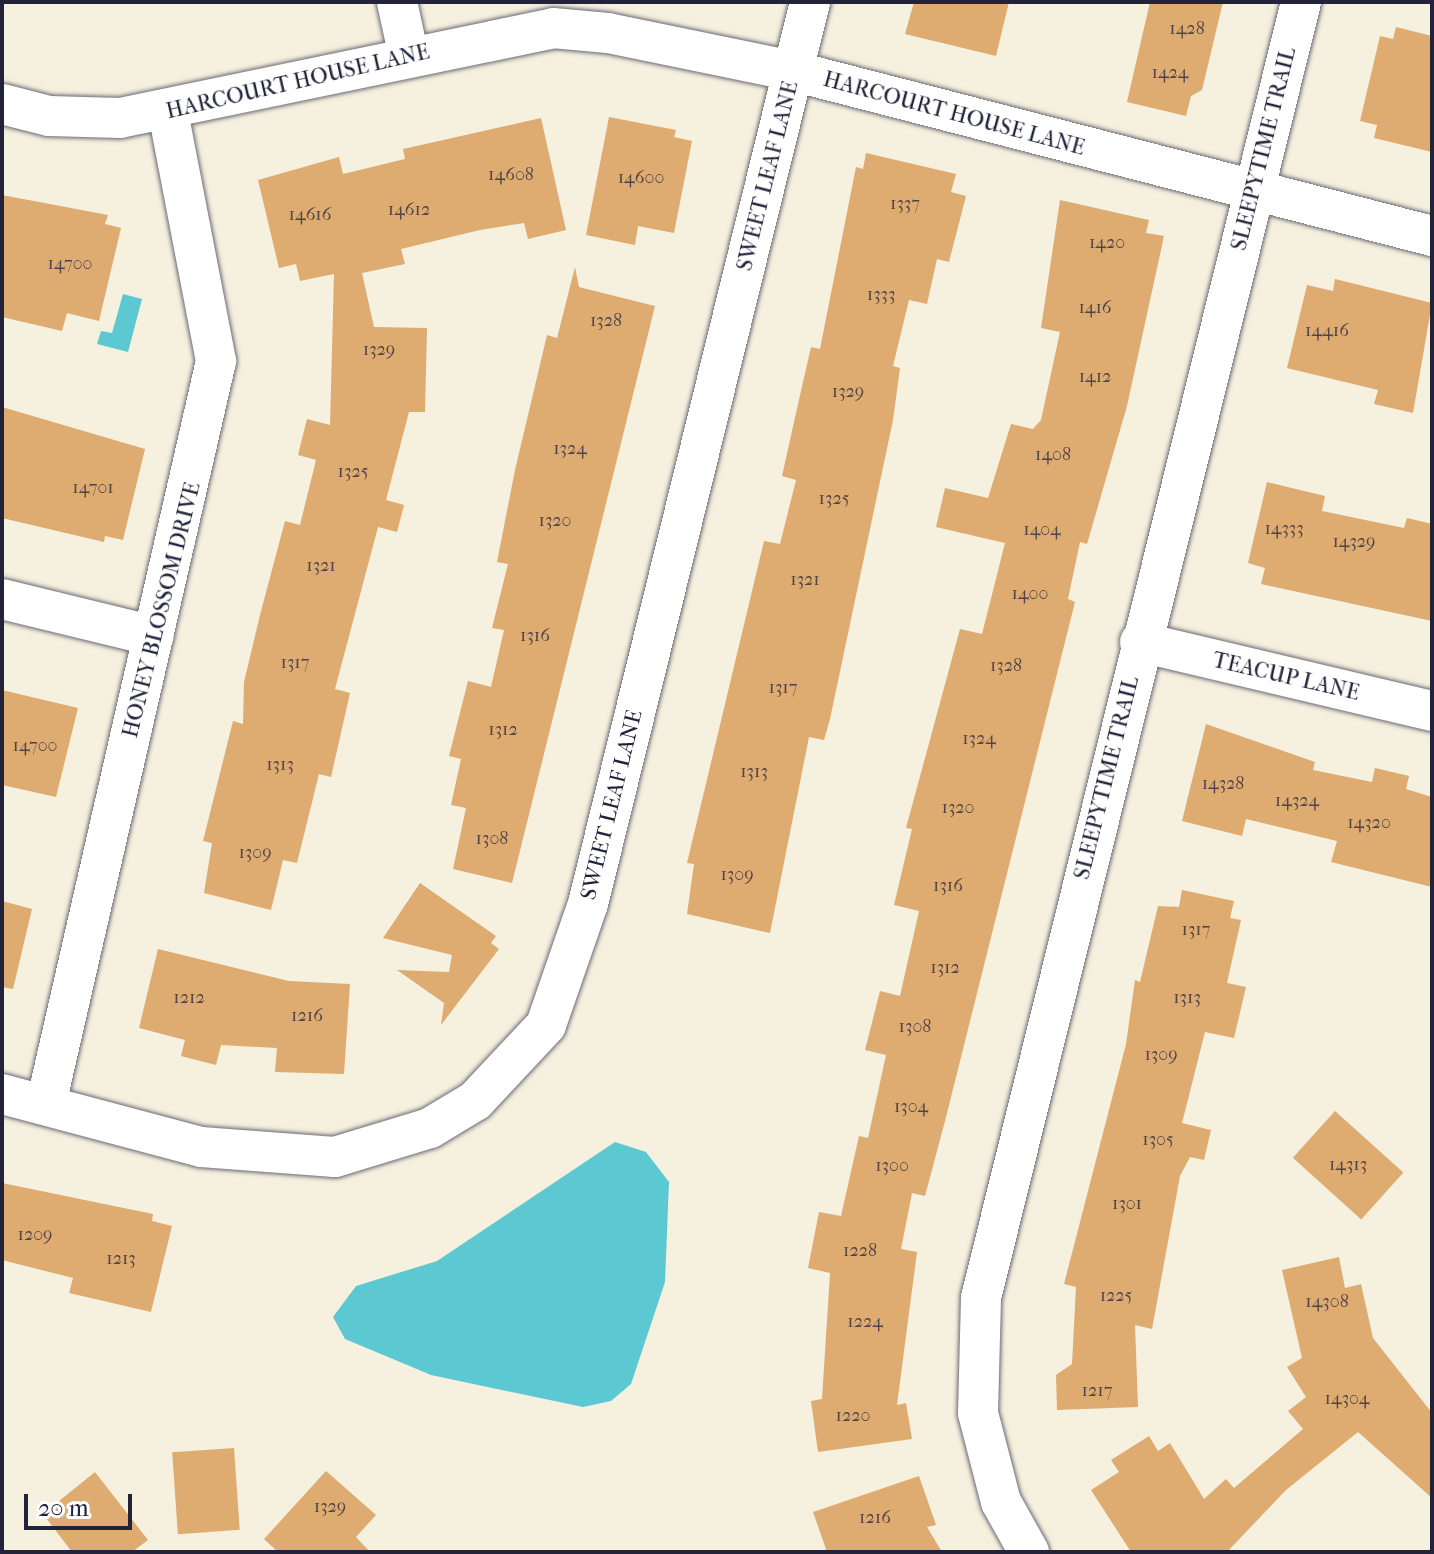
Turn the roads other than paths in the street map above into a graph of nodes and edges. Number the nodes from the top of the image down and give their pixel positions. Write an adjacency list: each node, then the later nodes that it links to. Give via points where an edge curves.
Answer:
1 (397, 2): 4 (street)
2 (810, 2): 5 (street, SWEET LEAF LANE)
3 (1301, 2): 8 (street, SLEEPYTIME TRAIL)
4 (409, 57): 5 (street, HARCOURT HOUSE LANE, via 553,28); 7 (street, HARCOURT HOUSE LANE)
5 (793, 71): 8 (street, HARCOURT HOUSE LANE); 15 (street, SWEET LEAF LANE, via 588,904 546,1025 475,1101 416,1134 335,1157 201,1147)
6 (2, 104): 7 (street, HARCOURT HOUSE LANE, via 49,116)
7 (168, 112): 11 (street, HONEY BLOSSOM DRIVE, via 216,361)
8 (1253, 190): 9 (street, HARCOURT HOUSE LANE); 12 (street, SLEEPYTIME TRAIL)
9 (1432, 236)
10 (2, 599): 11 (street)
11 (154, 636): 15 (street, HONEY BLOSSOM DRIVE)
12 (1140, 642): 13 (street, TEACUP LANE); 16 (street, SLEEPYTIME TRAIL, via 975,1340 986,1456)
13 (1432, 711)
14 (2, 1094): 15 (street, SWEET LEAF LANE)
15 (46, 1104)
16 (1029, 1552)

